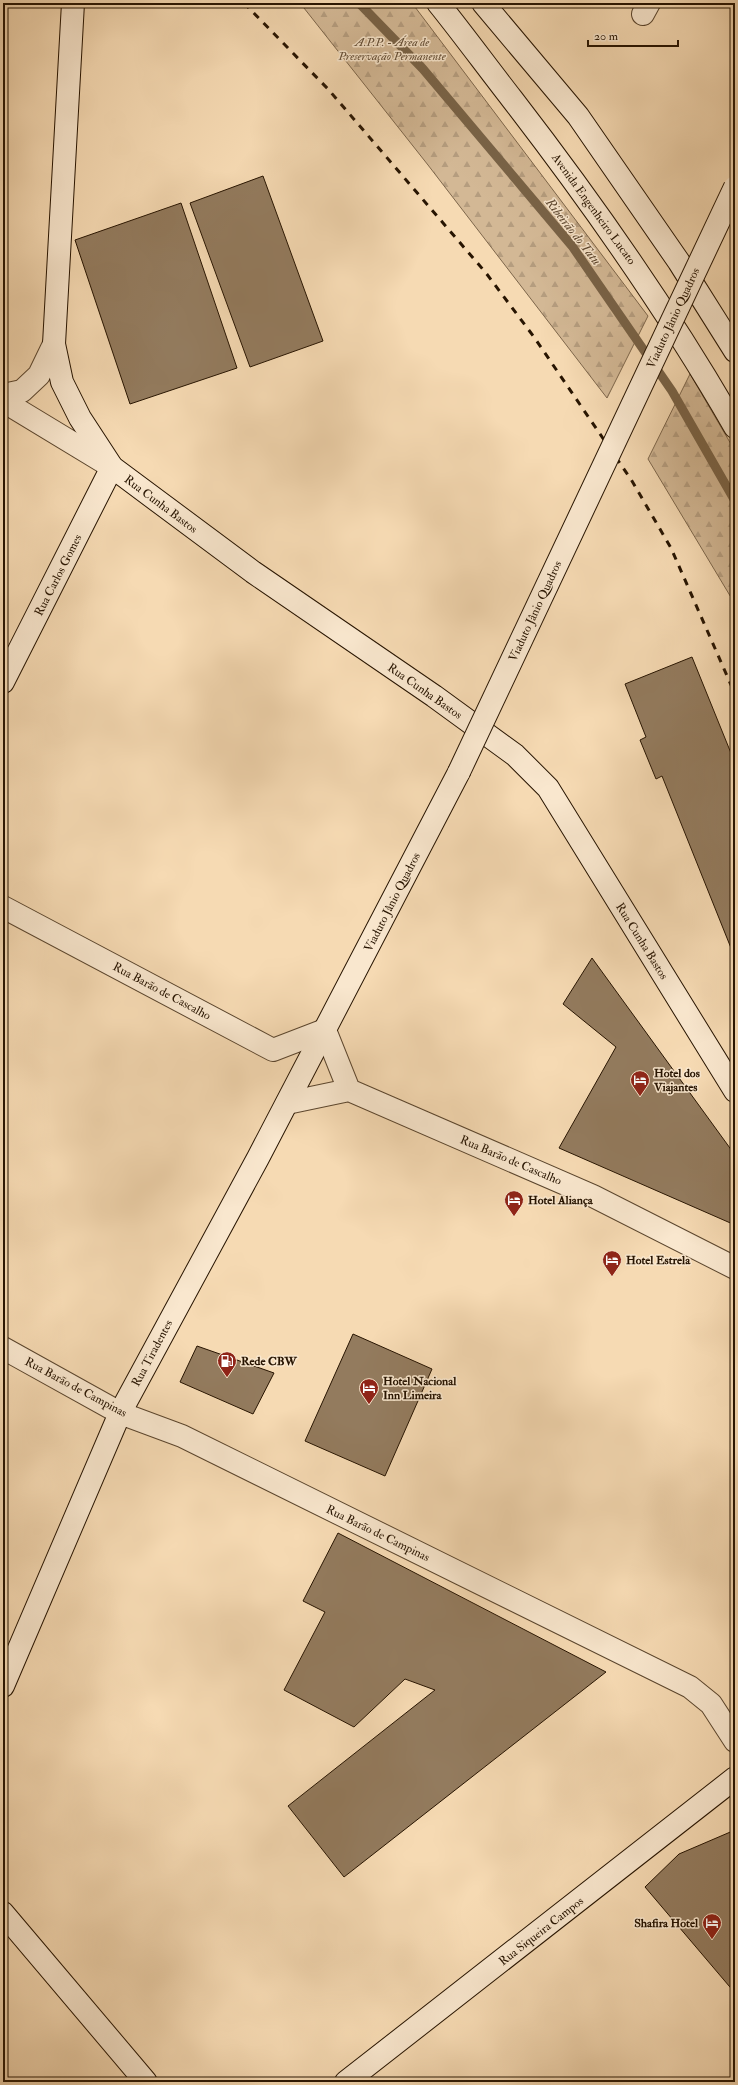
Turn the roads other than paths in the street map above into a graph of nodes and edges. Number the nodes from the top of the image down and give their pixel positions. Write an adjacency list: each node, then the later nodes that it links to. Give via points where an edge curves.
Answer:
1 (73, 3): 5 (main road)
2 (438, 3): 9 (main road, Avenida Engenheiro Lucato, via 543,138 630,258)
3 (483, 3): 6 (main road, via 578,116 679,262)
4 (735, 187): 13 (main road, Viaduto Jânio Quadros, bridge, via 459,772)
5 (54, 344): 7 (main road, via 39,375 22,391); 10 (main road, via 62,382 80,418)
6 (735, 351)
7 (3, 395)
8 (3, 400): 10 (main road, Rua Cunha Bastos)
9 (735, 427)
10 (112, 467): 11 (main road, Rua Carlos Gomes); 15 (main road, Rua Cunha Bastos, via 253,572 515,755 548,788)
11 (3, 682)
12 (3, 907): 13 (main road, Rua Barão de Cascalho, via 273,1050)
13 (325, 1030): 14 (main road); 16 (main road, Rua Tiradentes)
14 (349, 1090): 16 (main road); 17 (main road, Rua Barão de Cascalho, via 593,1196)
15 (735, 1091)
16 (286, 1103): 19 (main road, Rua Tiradentes)
17 (735, 1268)
18 (3, 1348): 19 (main road, Rua Barão de Campinas)
19 (120, 1413): 20 (main road, Rua Tiradentes); 21 (main road, Rua Barão de Campinas, via 182,1436 690,1687 711,1704)
20 (3, 1686)
21 (735, 1741)
22 (735, 1778): 25 (main road, Rua Siqueira Campos)
23 (3, 1913): 24 (main road)
24 (146, 2082)
25 (346, 2082)

